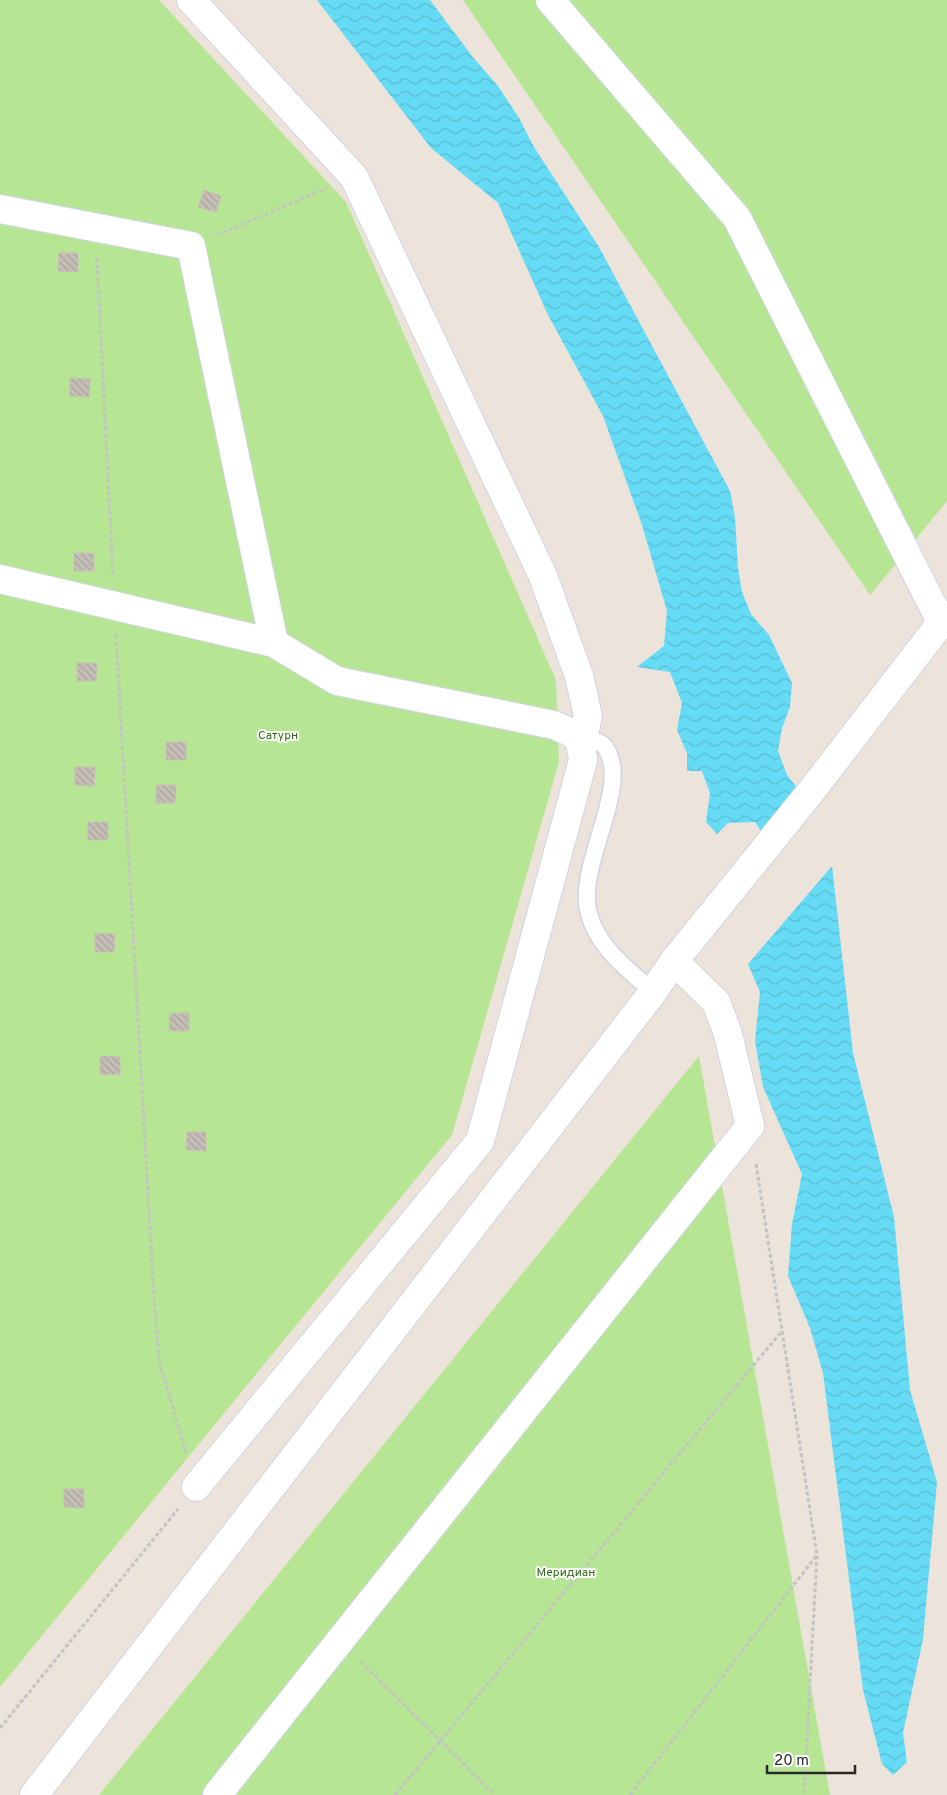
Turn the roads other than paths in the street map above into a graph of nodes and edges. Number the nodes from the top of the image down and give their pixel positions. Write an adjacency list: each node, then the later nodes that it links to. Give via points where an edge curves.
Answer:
1 (191, 0): 7 (street, via 354,177 543,576 579,676 588,716 585,729)
2 (550, 0): 5 (street, via 737,218)
3 (0, 209): 6 (street, via 191,246)
4 (0, 579): 6 (street)
5 (944, 618): 8 (street)
6 (274, 643): 7 (street, via 337,681 554,725)
7 (577, 738): 9 (lane, via 592,739 607,749 612,766 607,807 590,871 588,913 608,951); 10 (street, via 581,743 583,760 480,1141)
8 (674, 962): 9 (street); 12 (street, via 716,1002 728,1034 750,1126)
9 (653, 992): 11 (street)
10 (196, 1486)
11 (34, 1795)
12 (217, 1795)

